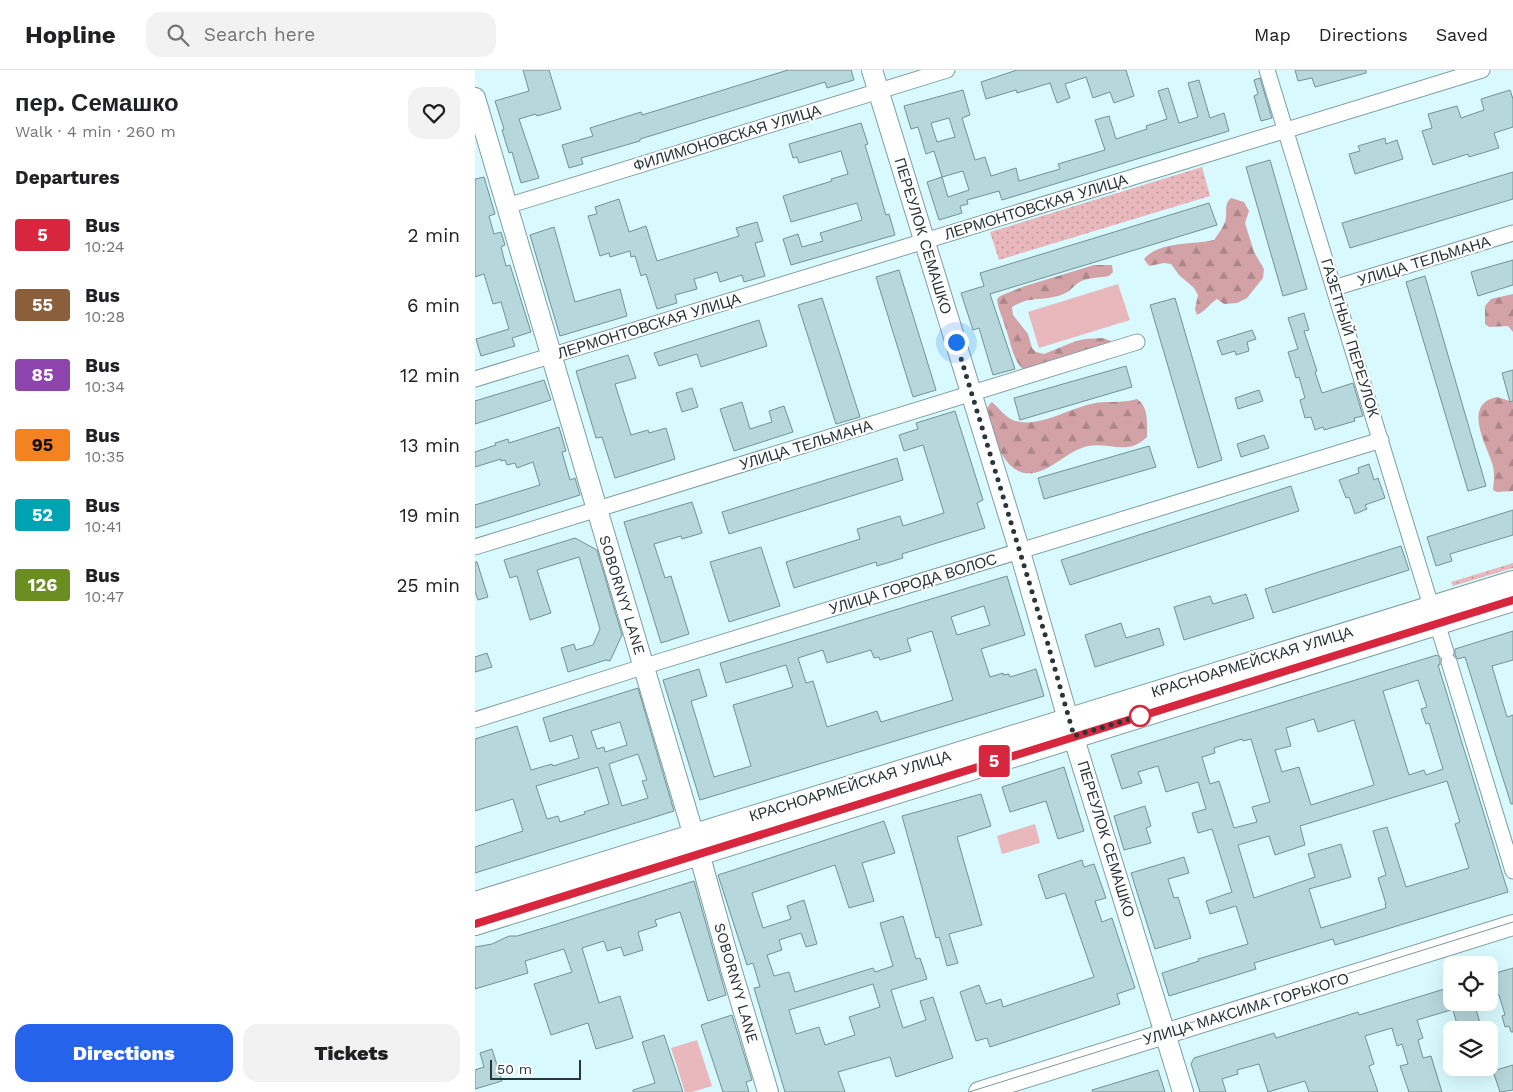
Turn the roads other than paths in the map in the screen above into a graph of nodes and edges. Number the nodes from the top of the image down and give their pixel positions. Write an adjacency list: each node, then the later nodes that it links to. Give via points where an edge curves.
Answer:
1 (871, 70): 5 (street, ПЕРЕУЛОК СЕМАШКО)
2 (947, 70): 5 (street, ФИЛИМОНОВСКАЯ УЛИЦА)
3 (1267, 70): 7 (street, ГАЗЕТНЫЙ ПЕРЕУЛОК)
4 (1482, 70): 7 (street, ЛЕРМОНТОВСКАЯ УЛИЦА)
5 (878, 92): 8 (street, ФИЛИМОНОВСКАЯ УЛИЦА); 10 (street, ПЕРЕУЛОК СЕМАШКО)
6 (475, 98): 8 (street, SOBORNYY LANE)
7 (1286, 130): 10 (street, ЛЕРМОНТОВСКАЯ УЛИЦА); 11 (street, ГАЗЕТНЫЙ ПЕРЕУЛОК)
8 (507, 206): 13 (street, SOBORNYY LANE)
9 (1513, 233): 11 (street, УЛИЦА ТЕЛЬМАНА)
10 (925, 241): 13 (street, ЛЕРМОНТОВСКАЯ УЛИЦА); 15 (street, ПЕРЕУЛОК СЕМАШКО)
11 (1334, 288): 16 (street, ГАЗЕТНЫЙ ПЕРЕУЛОК)
12 (1137, 342): 15 (street, УЛИЦА ТЕЛЬМАНА)
13 (551, 356): 14 (street, ЛЕРМОНТОВСКАЯ УЛИЦА); 17 (street, SOBORNYY LANE)
14 (475, 380)
15 (971, 394): 17 (street, УЛИЦА ТЕЛЬМАНА); 19 (street, ПЕРЕУЛОК СЕМАШКО)
16 (1381, 440): 19 (street, УЛИЦА ГОРОДА ВОЛОС); 22 (street, ГАЗЕТНЫЙ ПЕРЕУЛОК)
17 (597, 510): 18 (street, УЛИЦА ТЕЛЬМАНА); 23 (street, SOBORNYY LANE)
18 (475, 548)
19 (1020, 552): 23 (street, УЛИЦА ГОРОДА ВОЛОС); 25 (street, ПЕРЕУЛОК СЕМАШКО)
20 (1513, 582): 22 (main road, КРАСНОАРМЕЙСКАЯ УЛИЦА)
21 (1513, 600): 22 (main road, КРАСНОАРМЕЙСКАЯ УЛИЦА)
22 (1434, 615): 25 (main road, КРАСНОАРМЕЙСКАЯ УЛИЦА); 27 (street, ГАЗЕТНЫЙ ПЕРЕУЛОК)
23 (644, 666): 24 (street, УЛИЦА ГОРОДА ВОЛОС); 26 (street, SOBORNYY LANE)
24 (475, 720)
25 (1071, 728): 26 (main road, КРАСНОАРМЕЙСКАЯ УЛИЦА); 31 (street, ПЕРЕУЛОК СЕМАШКО)
26 (697, 844): 28 (main road, КРАСНОАРМЕЙСКАЯ УЛИЦА); 29 (main road, КРАСНОАРМЕЙСКАЯ УЛИЦА); 32 (street, SOBORNYY LANE, via 731,972)
27 (1513, 871)
28 (475, 903)
29 (475, 924)
30 (1513, 925): 31 (street, УЛИЦА МАКСИМА ГОРЬКОГО)
31 (1166, 1034): 33 (street, УЛИЦА МАКСИМА ГОРЬКОГО); 34 (street, ПЕРЕУЛОК СЕМАШКО)
32 (768, 1092)
33 (979, 1092)
34 (1183, 1092)

